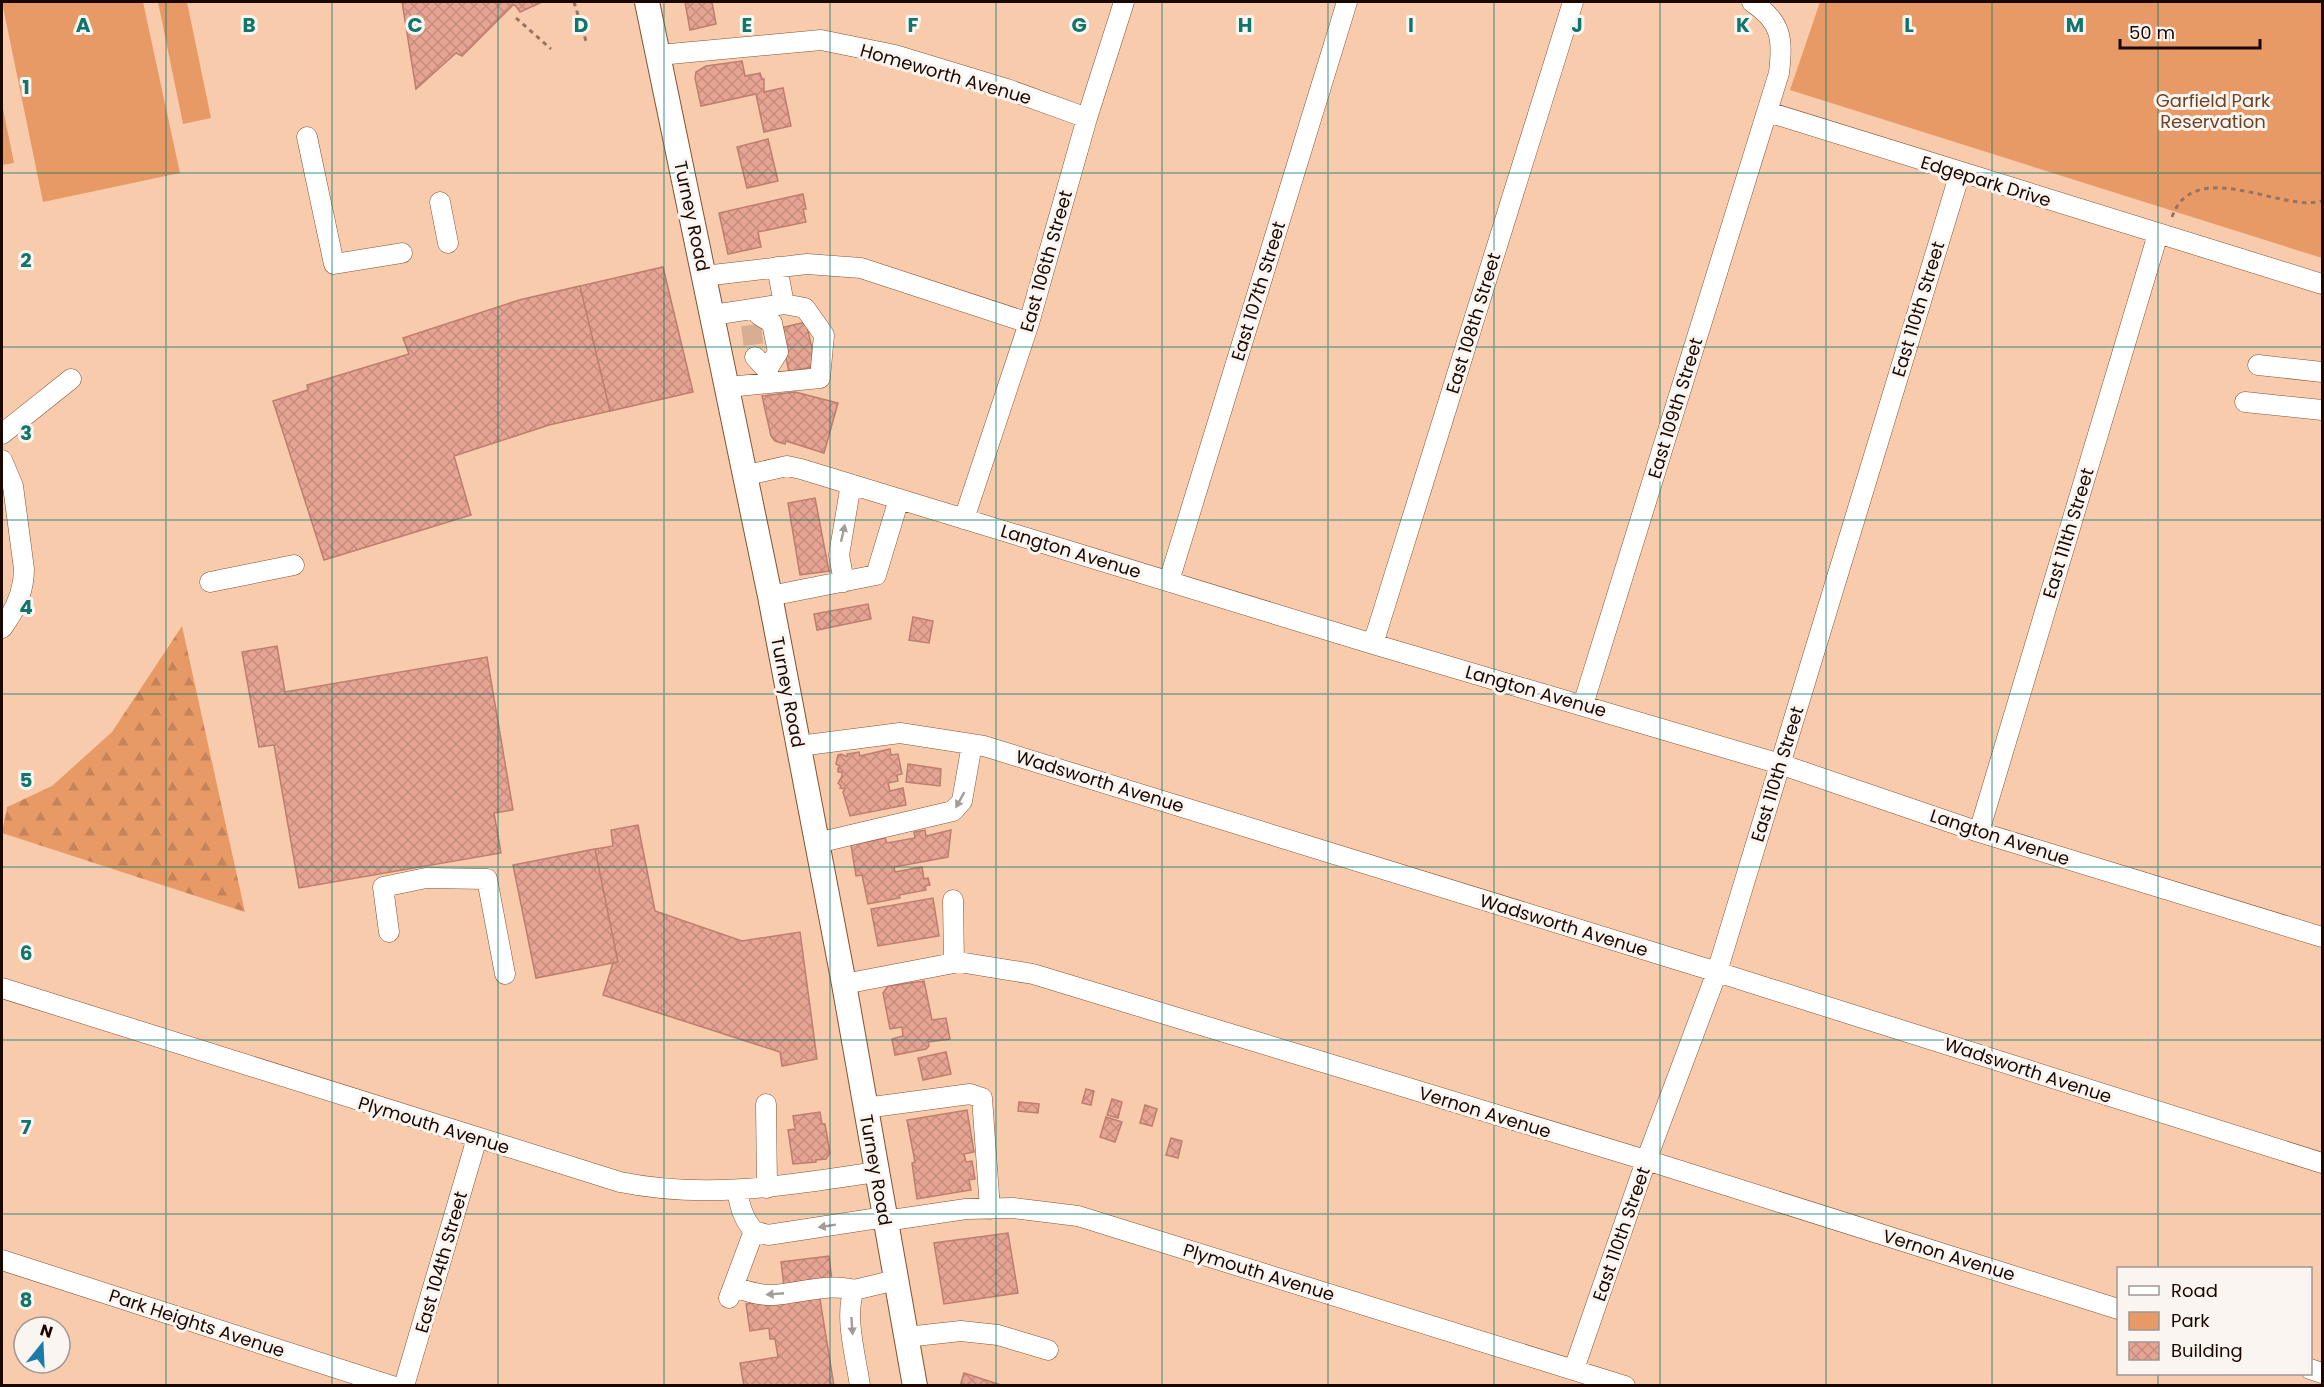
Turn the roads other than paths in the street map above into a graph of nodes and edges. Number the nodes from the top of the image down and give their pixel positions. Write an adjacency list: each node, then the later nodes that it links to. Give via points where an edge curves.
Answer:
1 (647, 2): 6 (main road, Turney Road)
2 (1124, 2): 8 (street, East 106th Street)
3 (1347, 2): 36 (street, East 107th Street)
4 (1573, 2): 41 (street, East 108th Street)
5 (1752, 2): 7 (street, via 1765,10 1778,27 1782,49)
6 (659, 55): 8 (street, Homeworth Avenue, via 820,40 917,62); 16 (main road, Turney Road)
7 (1768, 112): 10 (street, Edgepark Drive); 42 (street, East 109th Street)
8 (1087, 118): 21 (street, East 106th Street)
9 (308, 137): 14 (street, via 334,264)
10 (1960, 173): 12 (street, Edgepark Drive); 45 (street, East 110th Street)
11 (440, 202): 13 (street)
12 (2161, 235): 17 (street, Edgepark Drive); 46 (street, East 111th Street)
13 (448, 243)
14 (402, 253)
15 (777, 267): 16 (street); 18 (street); 21 (street, via 807,264 861,268)
16 (704, 276): 19 (main road, Turney Road)
17 (2322, 284)
18 (784, 304): 20 (street); 23 (street, via 805,308 824,335 820,378)
19 (713, 315): 20 (street); 26 (main road, Turney Road)
20 (756, 316): 23 (street, via 772,323 778,352)
21 (1029, 323): 34 (street, East 106th Street)
22 (2258, 365): 24 (street)
23 (764, 370): 26 (street)
24 (2322, 372)
25 (71, 379): 29 (street)
26 (728, 387): 31 (main road, Turney Road)
27 (2245, 402): 28 (street)
28 (2322, 410)
29 (2, 434)
30 (2, 460): 40 (street, via 13,486 24,581 19,599)
31 (747, 475): 32 (street, Langton Avenue, via 788,466); 39 (main road, Turney Road)
32 (851, 484): 33 (street, Langton Avenue); 38 (street, one-way to 32, via 839,555)
33 (899, 499): 34 (street, Langton Avenue); 38 (street, via 876,574)
34 (964, 519): 36 (street, Langton Avenue)
35 (294, 565): 37 (street)
36 (1169, 581): 41 (street, Langton Avenue)
37 (210, 582)
38 (844, 582): 39 (street)
39 (770, 596): 44 (main road, Turney Road)
40 (2, 628)
41 (1373, 644): 42 (street, Langton Avenue)
42 (1583, 705): 45 (street, Langton Avenue)
43 (972, 744): 44 (street, Wadsworth Avenue, via 900,732); 47 (street, one-way to 47, via 962,801 953,811); 52 (street, Wadsworth Avenue)
44 (799, 746): 47 (main road, Turney Road)
45 (1780, 764): 46 (street, Langton Avenue); 52 (street, East 110th Street)
46 (1979, 832): 50 (street, Langton Avenue)
47 (817, 843): 54 (main road, Turney Road)
48 (953, 900): 51 (street)
49 (389, 932): 53 (street, via 383,887 426,878 487,879)
50 (2322, 937)
51 (954, 963): 54 (street, Vernon Avenue); 59 (street, Vernon Avenue, via 1033,974)
52 (1717, 972): 59 (street, East 110th Street); 60 (street, Wadsworth Avenue)
53 (505, 974)
54 (844, 984): 57 (main road, Turney Road)
55 (2, 988): 58 (street, Plymouth Avenue)
56 (766, 1104): 62 (street)
57 (865, 1107): 61 (main road, Turney Road); 64 (street, via 970,1094 982,1098)
58 (477, 1138): 63 (street, Plymouth Avenue, via 639,1186); 75 (street, East 104th Street)
59 (1646, 1161): 70 (street, Vernon Avenue); 73 (street, East 110th Street)
60 (2322, 1163)
61 (876, 1172): 62 (street, Plymouth Avenue); 65 (main road, Turney Road)
62 (767, 1188): 63 (street, Plymouth Avenue)
63 (737, 1191): 66 (street, via 742,1213)
64 (990, 1209): 65 (street, Plymouth Avenue); 73 (street, Plymouth Avenue, via 1078,1216)
65 (885, 1219): 66 (street, Plymouth Avenue, one-way to 66, via 768,1235); 68 (main road, Turney Road)
66 (754, 1231): 69 (street, one-way to 66, via 843,1287 761,1295 731,1292)
67 (2, 1260): 74 (street, Park Heights Avenue)
68 (896, 1280): 69 (street); 71 (main road, Turney Road)
69 (854, 1290): 76 (street, one-way to 76, via 850,1301)
70 (2117, 1309)
71 (906, 1337): 72 (street, via 961,1331 998,1335); 77 (main road, Turney Road)
72 (1048, 1350)
73 (1574, 1369): 78 (street, Plymouth Avenue)
74 (392, 1386)
75 (404, 1386)
76 (860, 1386)
77 (915, 1386)
78 (1625, 1386)

